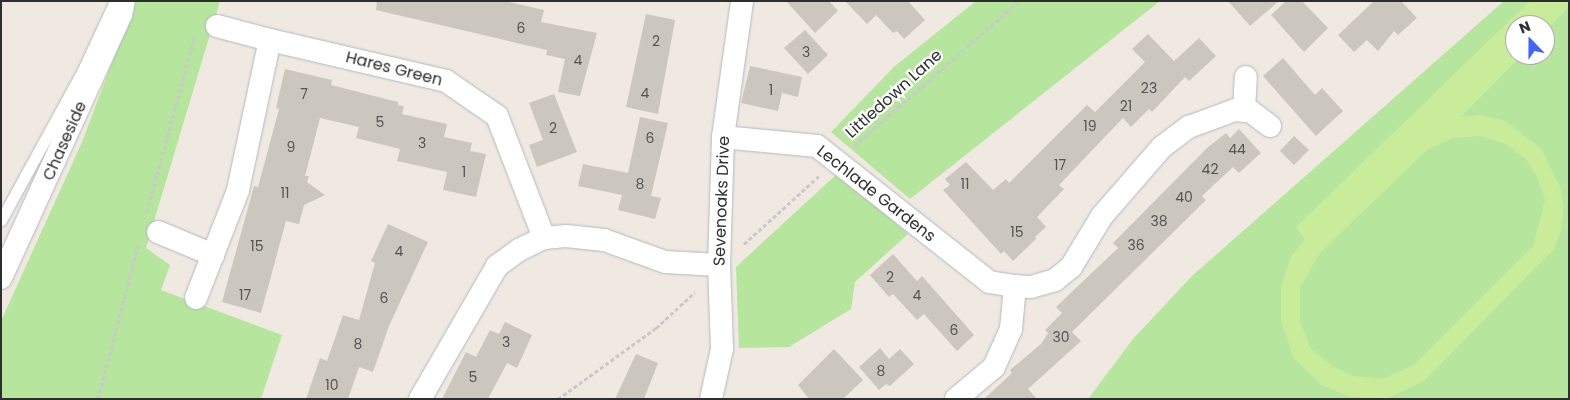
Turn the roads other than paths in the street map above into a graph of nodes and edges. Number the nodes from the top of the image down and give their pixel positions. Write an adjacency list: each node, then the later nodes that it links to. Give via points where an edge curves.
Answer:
1 (115, 1): 10 (lane, via 82,72)
2 (124, 1): 15 (street, Chaseside, via 117,24)
3 (740, 2): 9 (street, Sevenoaks Drive)
4 (207, 28): 5 (street, Hares Green)
5 (270, 40): 12 (street, Hares Green, via 446,81 497,116); 13 (street, via 238,190)
6 (1246, 77): 7 (street)
7 (1244, 111): 8 (street); 16 (street, Lechlade Gardens, via 1235,110 1188,127 1162,147 1133,178 1102,216 1070,267 1055,280 1031,287)
8 (1270, 126)
9 (723, 137): 14 (street, Sevenoaks Drive); 16 (street, Lechlade Gardens, via 817,146 989,282)
10 (1, 220)
11 (148, 229): 13 (street)
12 (544, 238): 14 (street, via 566,236 604,240 665,262); 18 (street, via 497,266)
13 (213, 255): 17 (street)
14 (719, 265): 19 (street, Sevenoaks Drive, via 722,350)
15 (1, 278)
16 (1015, 286): 20 (street, via 1011,329 994,367)
17 (196, 298)
18 (420, 399)
19 (710, 399)
20 (956, 399)

